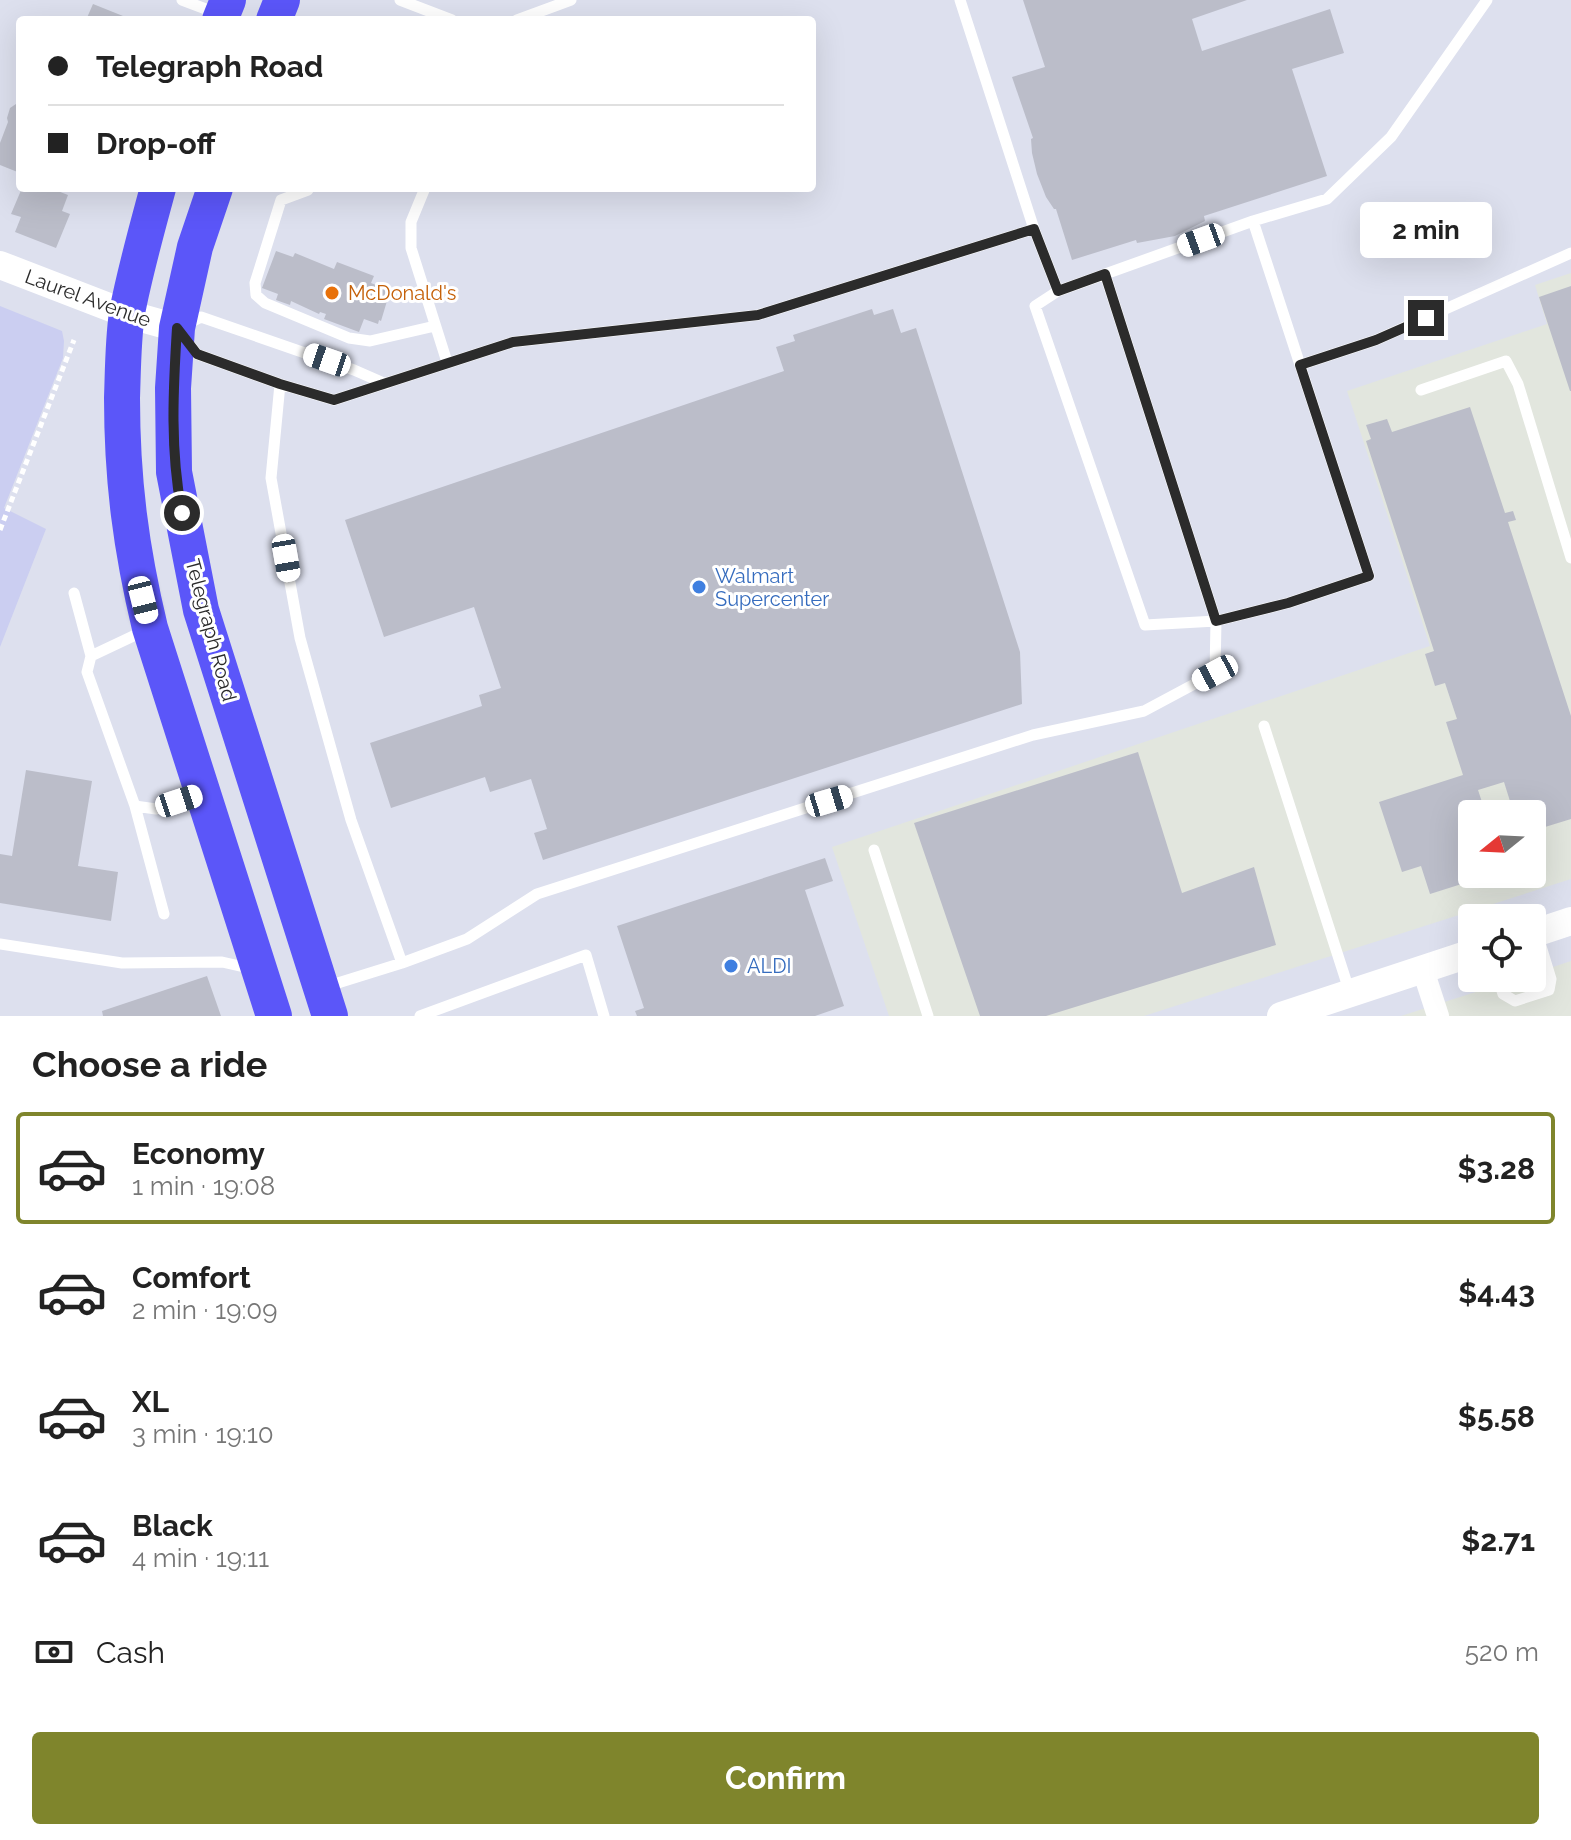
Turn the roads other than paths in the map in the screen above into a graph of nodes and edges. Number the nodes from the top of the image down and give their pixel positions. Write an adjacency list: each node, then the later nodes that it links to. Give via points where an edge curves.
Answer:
1 (182, 0): 6 (lane)
2 (400, 0): 7 (lane)
3 (571, 0): 8 (lane)
4 (960, 0): 14 (lane)
5 (1487, 0): 13 (lane, via 1391,137 1327,199)
6 (224, 12)
7 (442, 16)
8 (528, 16)
9 (157, 192): 19 (main road)
10 (214, 192): 21 (main road, Telegraph Road)
11 (303, 192): 20 (lane, via 281,200 255,283 256,295 349,338 370,341)
12 (423, 192): 20 (lane, via 411,222 411,248)
13 (1253, 221): 17 (lane); 23 (lane)
14 (1034, 229): 18 (lane); 22 (lane, via 758,315 513,342)
15 (1571, 253): 23 (lane, via 1376,340)
16 (0, 265): 19 (street, Laurel Avenue)
17 (1105, 274): 18 (lane); 30 (lane)
18 (1058, 291): 30 (lane, via 1035,306 1145,625)
19 (127, 314): 21 (street, Laurel Avenue); 31 (main road, via 122,439 126,510)
20 (435, 326): 22 (lane)
21 (177, 328): 24 (lane, via 197,354); 25 (lane, via 201,317); 29 (main road, Telegraph Road, via 174,472)
22 (447, 362): 25 (lane)
23 (1300, 365): 30 (lane, via 1369,576)
24 (280, 384): 25 (lane, via 334,400); 42 (lane, via 271,478 300,638 351,820)
25 (386, 384)
26 (1421, 390): 27 (lane, via 1506,361 1518,384)
27 (1571, 558)
28 (74, 593): 32 (lane)
29 (201, 610): 31 (main road); 50 (main road, Telegraph Road)
30 (1216, 621): 42 (lane, via 1215,673 1144,711 1033,735 537,894 467,939)
31 (150, 628): 32 (lane); 34 (main road)
32 (91, 656): 35 (lane, via 87,672)
33 (1264, 726): 49 (lane)
34 (201, 794): 35 (lane, via 156,809); 44 (main road)
35 (135, 806): 37 (lane)
36 (874, 850): 54 (lane)
37 (164, 914)
38 (1571, 921): 39 (street)
39 (1546, 929)
40 (0, 944): 44 (lane, via 122,963 222,962)
41 (1458, 958): 45 (street)
42 (402, 963): 50 (lane)
43 (1546, 965): 46 (lane, via 1551,979)
44 (259, 970): 50 (main road); 52 (main road)
45 (1423, 970): 49 (street); 56 (street)
46 (1546, 991)
47 (1502, 992): 48 (lane, via 1515,1001)
48 (1543, 992)
49 (1350, 993): 55 (street)
50 (325, 1002)
51 (426, 1015): 53 (lane, via 586,955)
52 (274, 1016)
53 (604, 1016)
54 (928, 1016)
55 (1281, 1016)
56 (1438, 1016)

